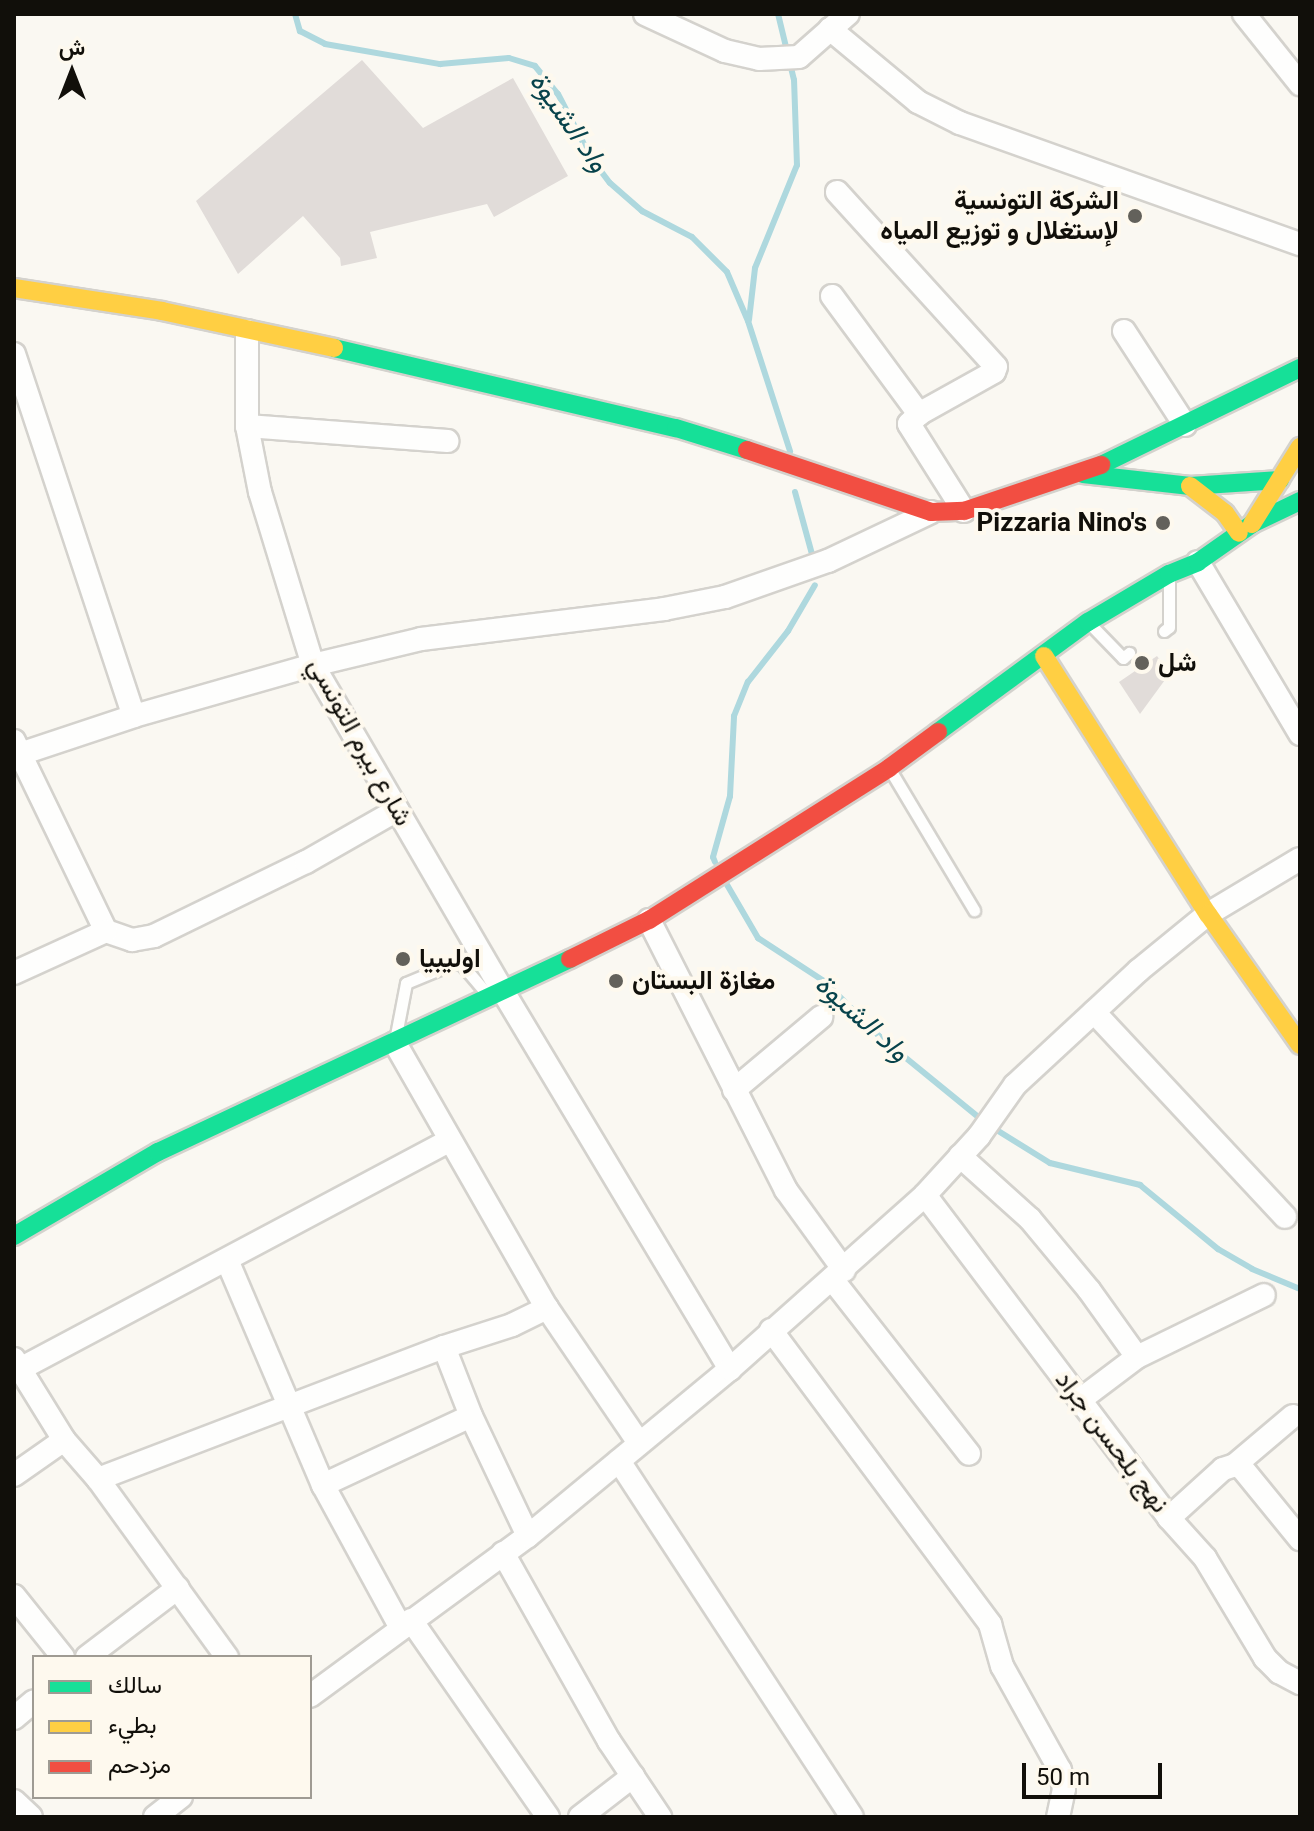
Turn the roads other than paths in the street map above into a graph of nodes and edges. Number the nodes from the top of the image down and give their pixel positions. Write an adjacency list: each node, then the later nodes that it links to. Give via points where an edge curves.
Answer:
1 (645, 14): 4 (street, via 725,51 759,59 799,57)
2 (848, 14): 4 (street)
3 (1244, 14): 5 (street)
4 (830, 29): 7 (street, via 918,102 960,123)
5 (1300, 84)
6 (837, 192): 14 (street, via 996,367)
7 (1300, 244)
8 (14, 288): 10 (street, via 162,311)
9 (832, 296): 14 (street)
10 (247, 331): 16 (street, شارع بيرم التونسي); 24 (street, via 676,428)
11 (1124, 331): 15 (street)
12 (14, 354): 33 (street)
13 (1300, 368): 15 (street)
14 (919, 414): 23 (street, via 910,427)
15 (1185, 425): 19 (street)
16 (247, 426): 17 (street); 32 (street, شارع بيرم التونسي, via 260,492)
17 (447, 441)
18 (1300, 447): 20 (street)
19 (1083, 474): 21 (street); 23 (street)
20 (1280, 480): 21 (street); 25 (street)
21 (1190, 486): 25 (street)
22 (1300, 501): 25 (street)
23 (964, 511): 24 (street)
24 (931, 512): 32 (street, via 828,561 725,597 421,639)
25 (1245, 529): 26 (street)
26 (1198, 562): 27 (street); 34 (street)
27 (1169, 574): 28 (street); 29 (lane, via 1169,627)
28 (1088, 622): 30 (lane, via 1123,658); 31 (street)
29 (1164, 631)
30 (1129, 653)
31 (1044, 656): 36 (street); 40 (street)
32 (313, 665): 33 (street); 37 (street, شارع بيرم التونسي)
33 (134, 716): 35 (street)
34 (1300, 734)
35 (16, 750): 42 (street)
36 (889, 768): 39 (lane); 41 (street)
37 (397, 810): 42 (street, via 306,862 154,936 132,940); 44 (street, شارع بيرم التونسي)
38 (1300, 859): 40 (street)
39 (974, 910)
40 (1208, 914): 45 (street); 48 (street)
41 (649, 920): 44 (street); 49 (street)
42 (106, 931): 43 (street)
43 (14, 973)
44 (497, 996): 47 (street); 47 (lane, via 459,961 406,983); 63 (street, شارع بيرم التونسي)
45 (1094, 1012): 51 (street, via 1015,1085); 53 (street)
46 (821, 1017): 49 (street)
47 (395, 1043): 50 (street); 54 (street, via 158,1152)
48 (1300, 1045)
49 (734, 1090): 56 (street)
50 (449, 1141): 55 (street); 58 (street)
51 (960, 1156): 52 (street); 61 (street, via 1030,1219)
52 (925, 1195): 56 (street); 64 (street, نهج بلحسن جراد)
53 (1285, 1217)
54 (14, 1236)
55 (227, 1260): 62 (street); 65 (street)
56 (838, 1274): 59 (street); 70 (street)
57 (1264, 1295): 61 (street)
58 (547, 1308): 60 (street, via 480,1338); 69 (street)
59 (771, 1330): 63 (street); 99 (street, via 990,1624 1002,1666 1060,1770 1064,1789)
60 (444, 1347): 65 (street); 66 (street)
61 (1137, 1357): 64 (street)
62 (17, 1364): 68 (street)
63 (730, 1369): 69 (street)
64 (1080, 1400): 76 (street, نهج بلحسن جراد)
65 (288, 1405): 74 (street); 75 (street)
66 (471, 1416): 75 (street); 77 (street)
67 (1293, 1416): 72 (street)
68 (64, 1440): 73 (street); 74 (street)
69 (639, 1443): 71 (street)
70 (969, 1454)
71 (619, 1461): 77 (street); 98 (street)
72 (1235, 1465): 76 (street, via 1223,1469); 78 (street)
73 (14, 1475)
74 (98, 1479): 80 (street)
75 (323, 1485): 82 (street)
76 (1169, 1518): 86 (street, نهج بلحسن جراد, via 1205,1558 1265,1658 1279,1672)
77 (528, 1536): 79 (street)
78 (1300, 1539)
79 (503, 1553): 82 (street); 90 (street)
80 (178, 1588): 84 (street); 85 (street)
81 (14, 1596): 83 (street)
82 (406, 1624): 87 (street); 95 (street)
83 (61, 1655)
84 (90, 1655)
85 (226, 1655)
86 (1299, 1680)
87 (312, 1694)
88 (32, 1703): 89 (street)
89 (14, 1718)
90 (633, 1776): 96 (street); 97 (street)
91 (178, 1799): 94 (street)
92 (14, 1801): 93 (street)
93 (31, 1817)
94 (155, 1817)
95 (548, 1817)
96 (580, 1817)
97 (660, 1817)
98 (852, 1817)
99 (1058, 1817)

